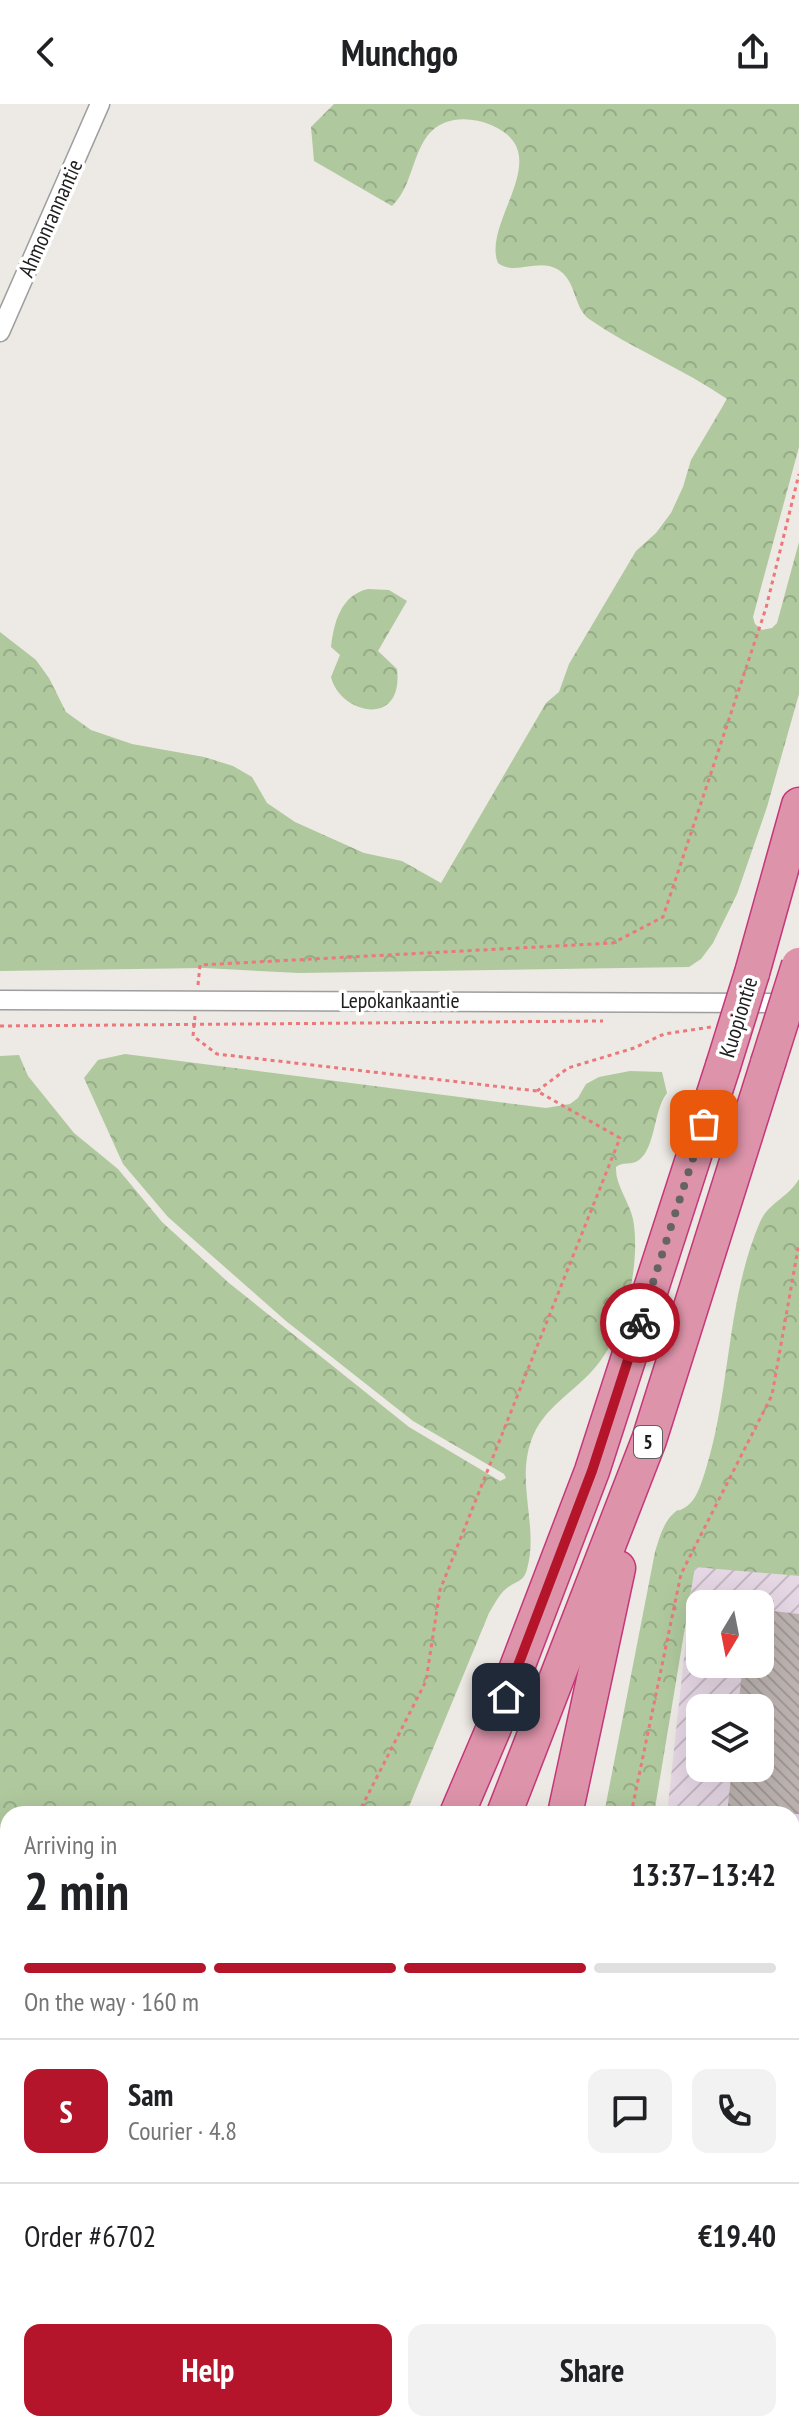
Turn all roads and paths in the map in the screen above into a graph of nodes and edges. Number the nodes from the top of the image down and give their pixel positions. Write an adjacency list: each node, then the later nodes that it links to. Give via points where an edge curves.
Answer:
1 (100, 104): 2 (street, Ahmonrannantie)
2 (0, 332)
3 (799, 474): 7 (path, via 766,608 663,917 613,943 200,965)
4 (799, 805): 17 (highway, Kuopiontie / 5, bridge, via 752,973 592,1471)
5 (799, 964): 15 (highway, Kuopiontie / 5, bridge)
6 (0, 1000): 7 (street, Lepokankaantie)
7 (197, 1000): 8 (street, Lepokankaantie); 10 (path)
8 (799, 1003)
9 (615, 1021): 10 (path)
10 (194, 1024): 11 (path); 13 (path, via 193,1036 217,1054)
11 (0, 1026)
12 (711, 1027): 13 (path, via 664,1034 568,1068)
13 (537, 1091): 16 (path, via 620,1138 440,1590 426,1681)
14 (799, 1243): 20 (path, via 772,1395 681,1574)
15 (649, 1440): 18 (highway, Kuopiontie / 5); 19 (highway)
16 (362, 1806)
17 (460, 1806)
18 (507, 1806)
19 (567, 1806)
20 (633, 1806)

